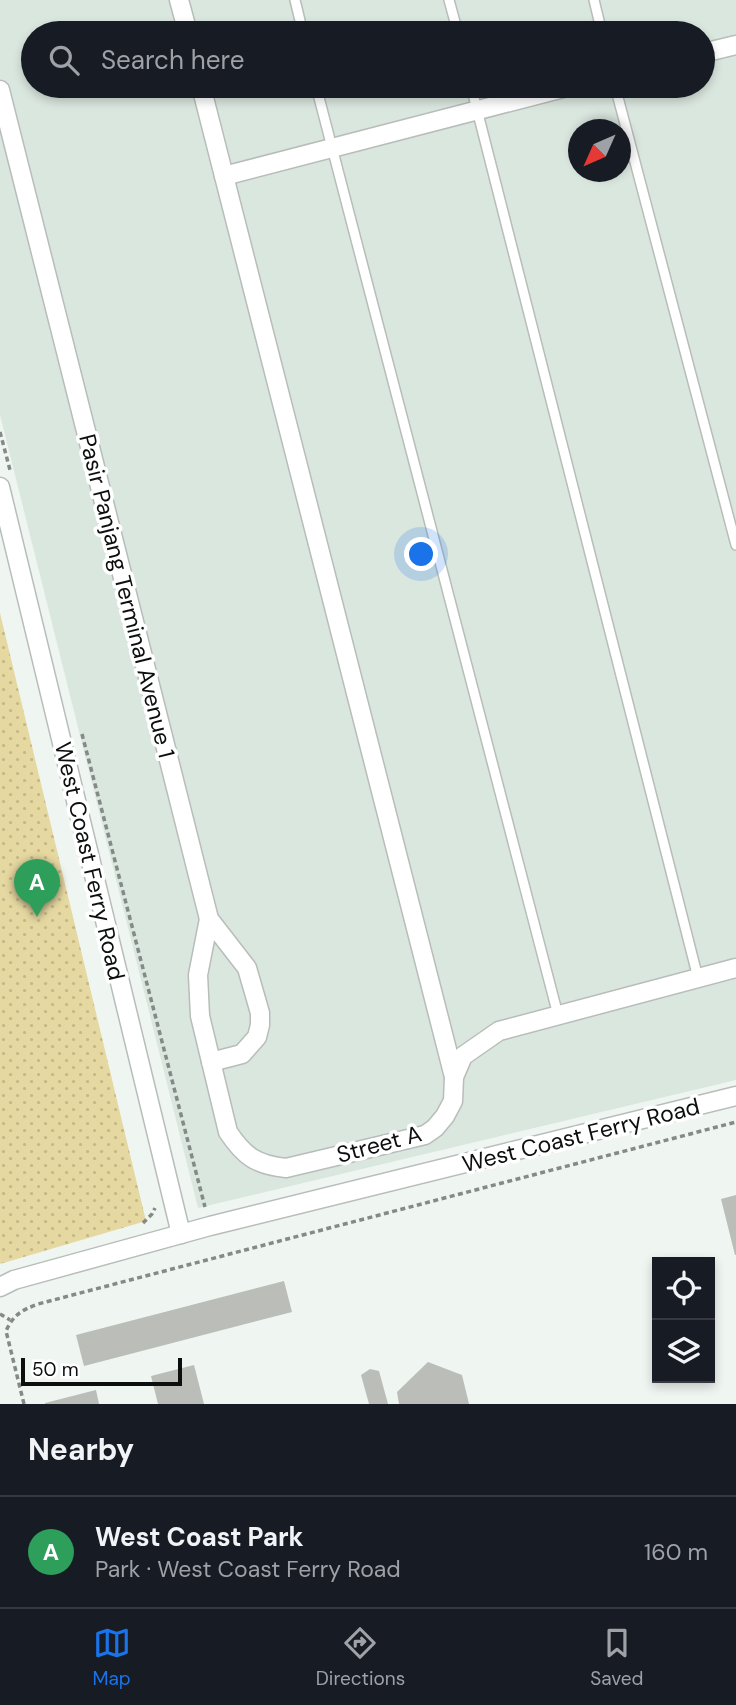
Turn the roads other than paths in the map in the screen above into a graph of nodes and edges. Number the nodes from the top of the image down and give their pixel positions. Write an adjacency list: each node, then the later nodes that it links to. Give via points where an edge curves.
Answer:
1 (179, 0): 5 (street)
2 (295, 0): 6 (lane)
3 (449, 0): 7 (lane)
4 (594, 0): 8 (lane)
5 (185, 21)
6 (300, 21)
7 (455, 21)
8 (599, 21)
9 (736, 45): 10 (street)
10 (715, 50)
11 (0, 90): 22 (street, Pasir Panjang Terminal Avenue 1)
12 (204, 98): 19 (street)
13 (319, 98): 18 (lane)
14 (474, 98): 17 (lane)
15 (522, 98): 17 (street)
16 (618, 98): 21 (lane)
17 (477, 109): 18 (street); 24 (lane)
18 (331, 149): 19 (street); 25 (lane)
19 (224, 176): 27 (street)
20 (0, 487): 29 (street, West Coast Ferry Road)
21 (736, 545)
22 (209, 919): 26 (street, Street A, via 198,975 200,1016); 26 (street, Pasir Panjang Terminal Avenue 1, via 247,968 261,1025 242,1055)
23 (736, 968): 24 (street, Street A)
24 (698, 978): 25 (street, Street A)
25 (558, 1015): 27 (street, Street A, via 499,1031 463,1056)
26 (211, 1062): 27 (street, Street A, via 228,1132 237,1147 266,1166 286,1168 425,1135 453,1101)
27 (454, 1077)
28 (736, 1096): 29 (street, West Coast Ferry Road)
29 (181, 1234): 30 (street, West Coast Ferry Road)
30 (0, 1287)

